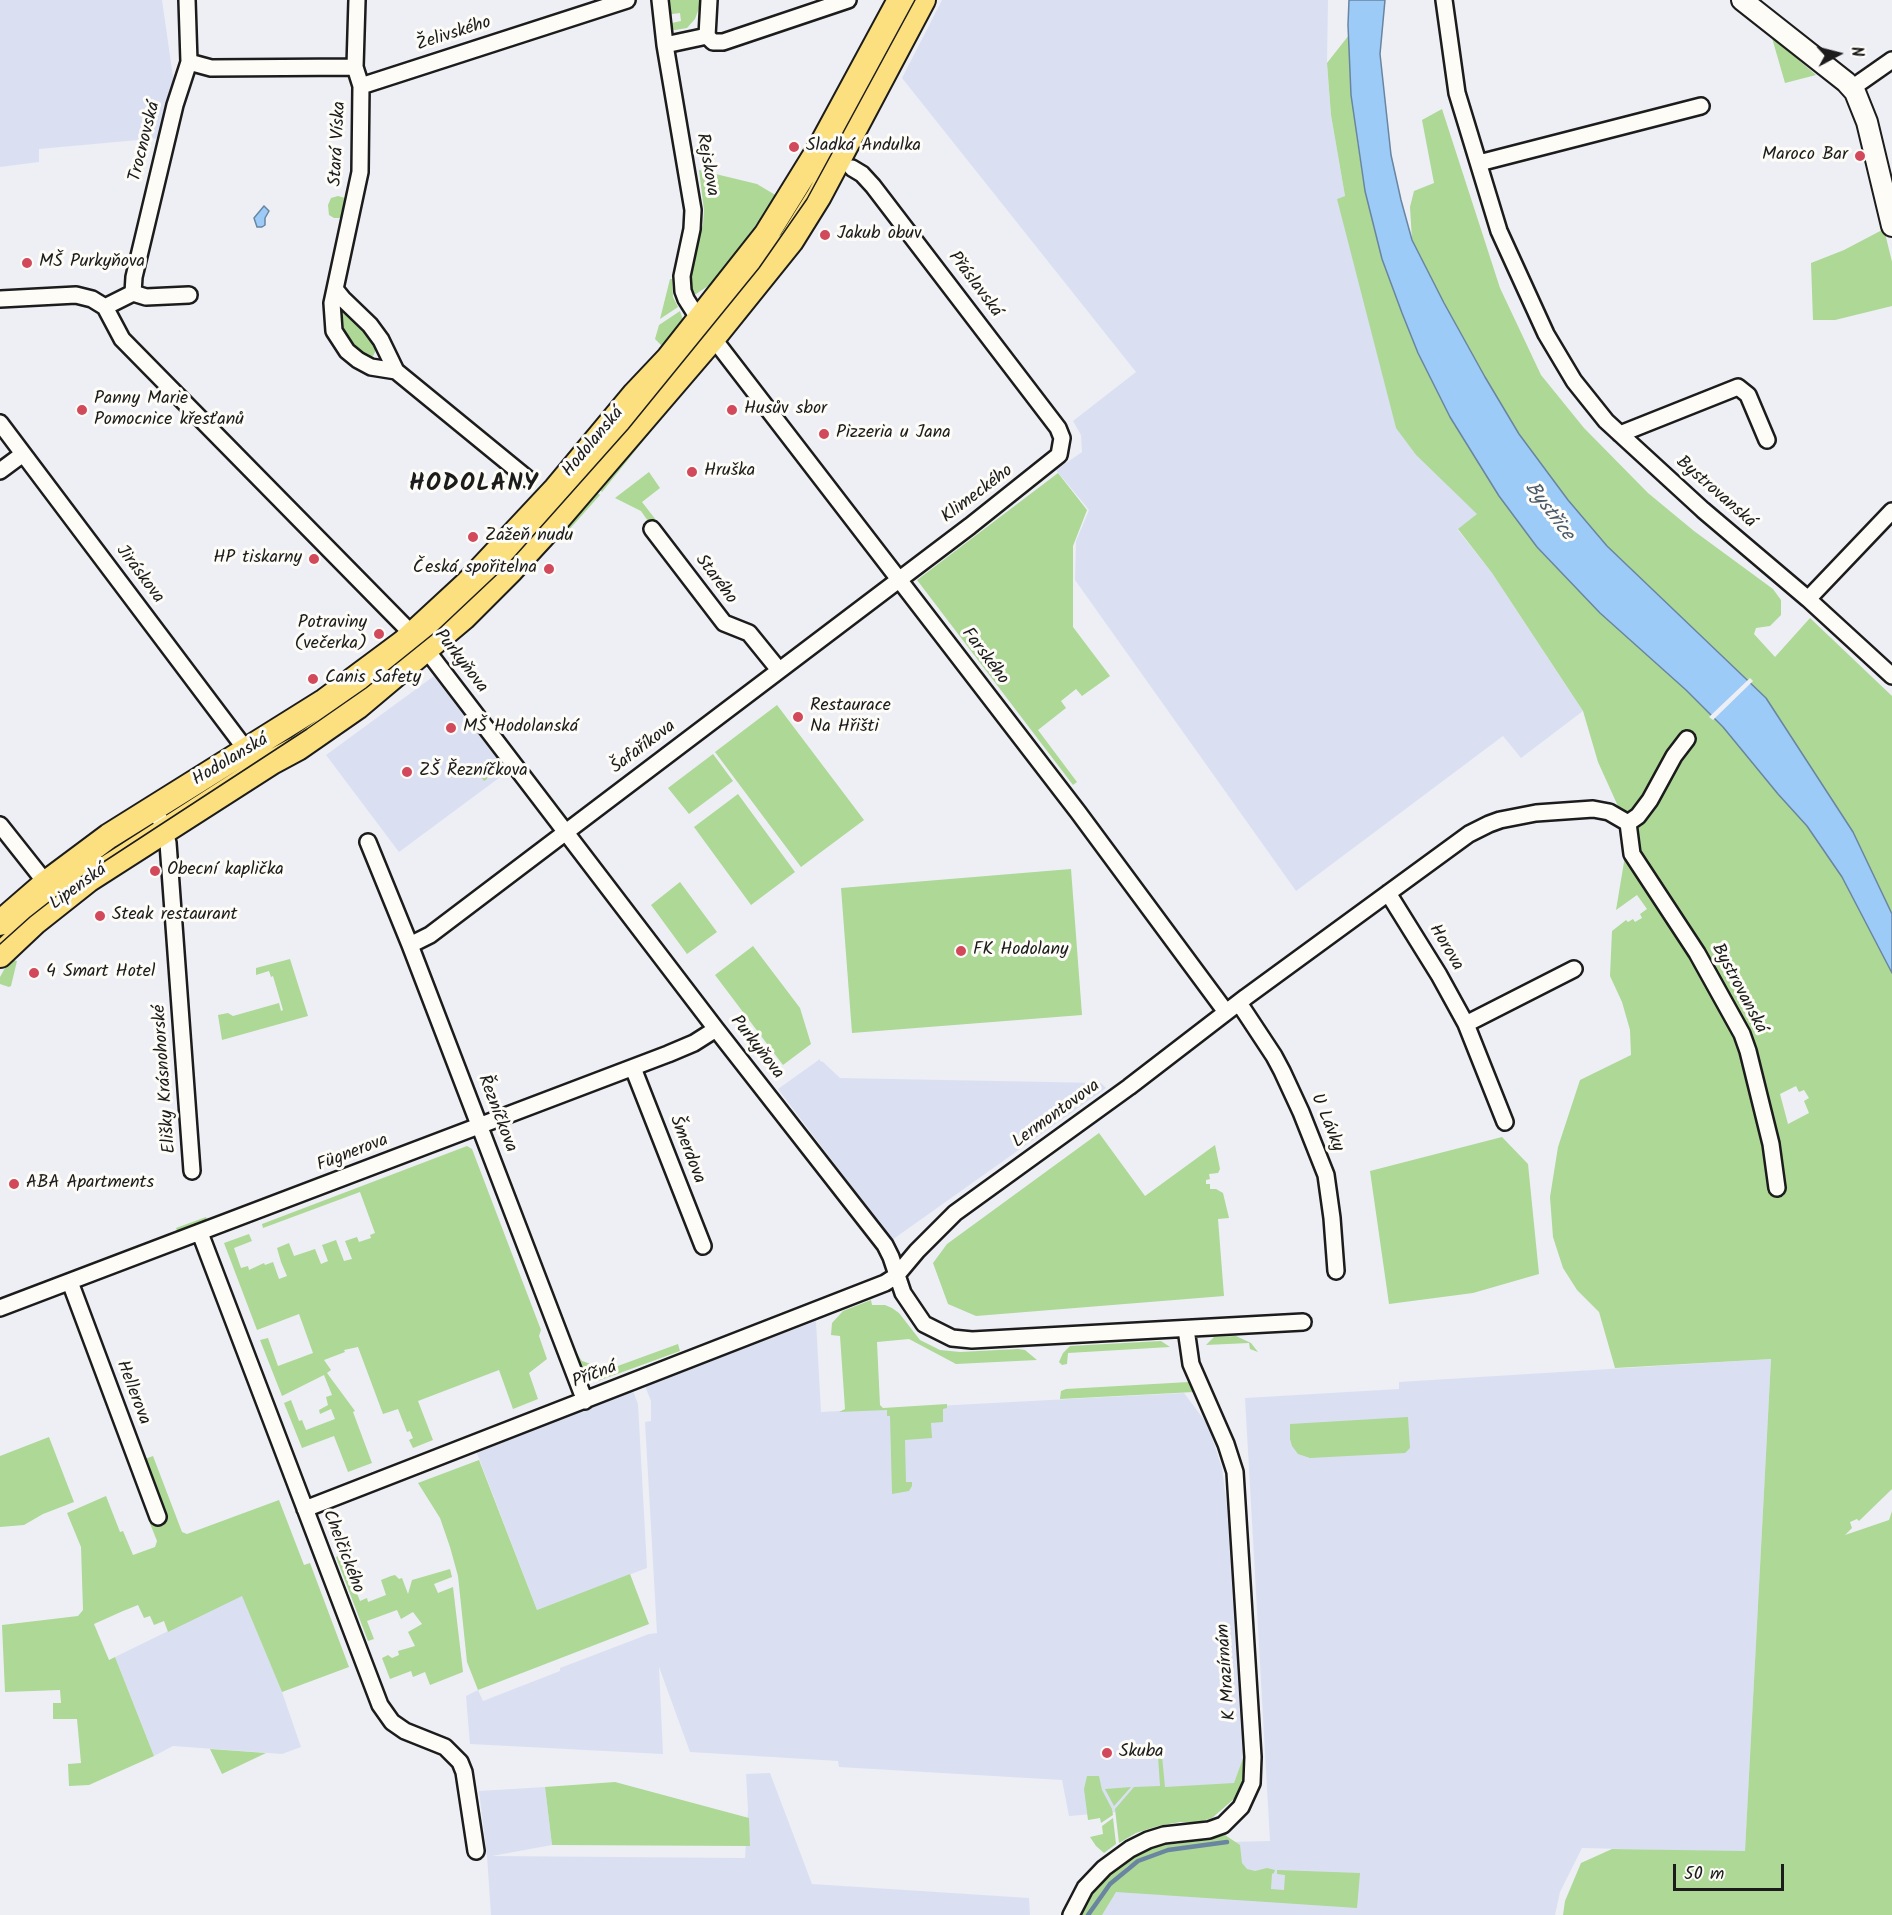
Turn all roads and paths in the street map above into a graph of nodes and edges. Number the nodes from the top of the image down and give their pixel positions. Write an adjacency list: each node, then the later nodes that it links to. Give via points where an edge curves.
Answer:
1 (187, 0): 14 (street, Trocnovská)
2 (357, 0): 15 (street, Stará Víska)
3 (627, 0): 16 (street, Želivského)
4 (660, 0): 12 (street, Rejskova)
5 (709, 0): 11 (street)
6 (848, 0): 11 (street, via 723,42 713,42)
7 (900, 0): 27 (main road, via 804,177)
8 (923, 0): 27 (main road, via 806,219 779,258)
9 (1444, 0): 19 (street, Bystrovanská, via 1457,93)
10 (1742, 0): 17 (street)
11 (707, 36): 12 (street)
12 (665, 45): 27 (street, Rejskova, via 693,210 682,286)
13 (1892, 60): 17 (street)
14 (189, 62): 15 (street, via 211,68); 23 (street, Trocnovská, via 175,105)
15 (355, 67): 16 (street, Stará Víska)
16 (361, 86): 22 (street, Stará Víska, via 360,172)
17 (1852, 88): 21 (street, via 1864,114)
18 (1701, 106): 19 (street)
19 (1479, 163): 31 (street, Bystrovanská, via 1499,231 1546,334 1574,381)
20 (852, 168): 30 (street, Přáslavská, via 867,179 892,210)
21 (1892, 226)
22 (335, 289): 28 (street, Stará Víska, via 370,325); 28 (street, Stará Víska, via 334,331 347,351 366,365)
23 (133, 293): 24 (street, via 146,297); 26 (street)
24 (189, 296)
25 (0, 298): 26 (street, via 64,295 84,297)
26 (105, 307): 40 (street, Purkyňova, via 122,339)
27 (707, 330): 38 (street, Farského); 40 (main road, via 557,520 464,617)
28 (396, 371): 35 (street, Stará Víska)
29 (0, 423): 33 (street, Jiráskova)
30 (1060, 431): 38 (street, Klimeckého, via 1061,448 1054,461)
31 (1620, 434): 32 (street, via 1738,387 1748,394); 39 (street, Bystrovanská)
32 (1767, 440)
33 (23, 453): 34 (street); 44 (street, Jiráskova)
34 (0, 471)
35 (528, 478)
36 (1892, 511): 39 (street)
37 (652, 529): 41 (street, Starého, via 723,623 749,633)
38 (899, 579): 41 (street, Šafaříkova); 57 (street, Farského)
39 (1808, 599): 42 (street, Bystrovanská)
40 (419, 642): 44 (main road, Hodolanská, via 396,649); 48 (main road, Lipenská, via 376,692 329,728); 49 (street, Purkyňova)
41 (779, 670): 49 (street, Šafaříkova)
42 (1892, 676)
43 (1687, 739): 46 (street, via 1650,800)
44 (247, 751): 45 (main road, Hodolanská)
45 (153, 808): 48 (street, Elišky Krásnohorské); 51 (main road, Lipenská)
46 (1628, 824): 52 (street, Lermontovova, via 1609,812 1593,809 1500,820 1469,834); 64 (street, Bystrovanská, via 1632,854 1697,953 1742,1034 1771,1144)
47 (0, 825): 51 (street)
48 (165, 830): 55 (main road, Lipenská, via 57,903); 63 (street, Elišky Krásnohorské)
49 (566, 832): 54 (street, Šafaříkova, via 430,935); 59 (street, Purkyňova)
50 (368, 842): 54 (street, Řezníčkova)
51 (46, 883): 53 (main road, Lipenská)
52 (1388, 893): 57 (street, Lermontovova); 58 (street, Horova)
53 (0, 923)
54 (410, 945): 62 (street, Řezníčkova)
55 (0, 955)
56 (1574, 969): 58 (street)
57 (1232, 1008): 67 (street, U Lávky, via 1274,1056 1326,1175); 68 (street, Lermontovova, via 955,1213)
58 (1466, 1024): 61 (street, Horova)
59 (716, 1029): 60 (street, Fügnerova, via 694,1043); 68 (street, Purkyňova, via 885,1245)
60 (633, 1068): 62 (street, Fügnerova); 66 (street, Šmerdova)
61 (1505, 1122)
62 (480, 1126): 65 (street, Fügnerova); 73 (street, Řezníčkova)
63 (192, 1171)
64 (1777, 1188)
65 (200, 1233): 69 (street, Fügnerova); 74 (street, Chelčického)
66 (703, 1246)
67 (1336, 1271)
68 (896, 1276): 72 (street, via 924,1324 952,1338); 73 (street, Příčná, via 875,1288)
69 (70, 1282): 70 (street, Fügnerova); 75 (street, Hellerova)
70 (0, 1308)
71 (1303, 1322): 72 (street)
72 (1186, 1329): 77 (street, K Mrazírnám, via 1191,1364 1227,1444 1235,1472 1252,1783 1241,1807 1223,1825 1164,1835 1130,1849 1085,1888)
73 (585, 1401): 74 (street, Příčná)
74 (305, 1509): 76 (street, Chelčického, via 387,1717 405,1731 445,1747 460,1762)
75 (158, 1517)
76 (476, 1851)
77 (1071, 1915)

